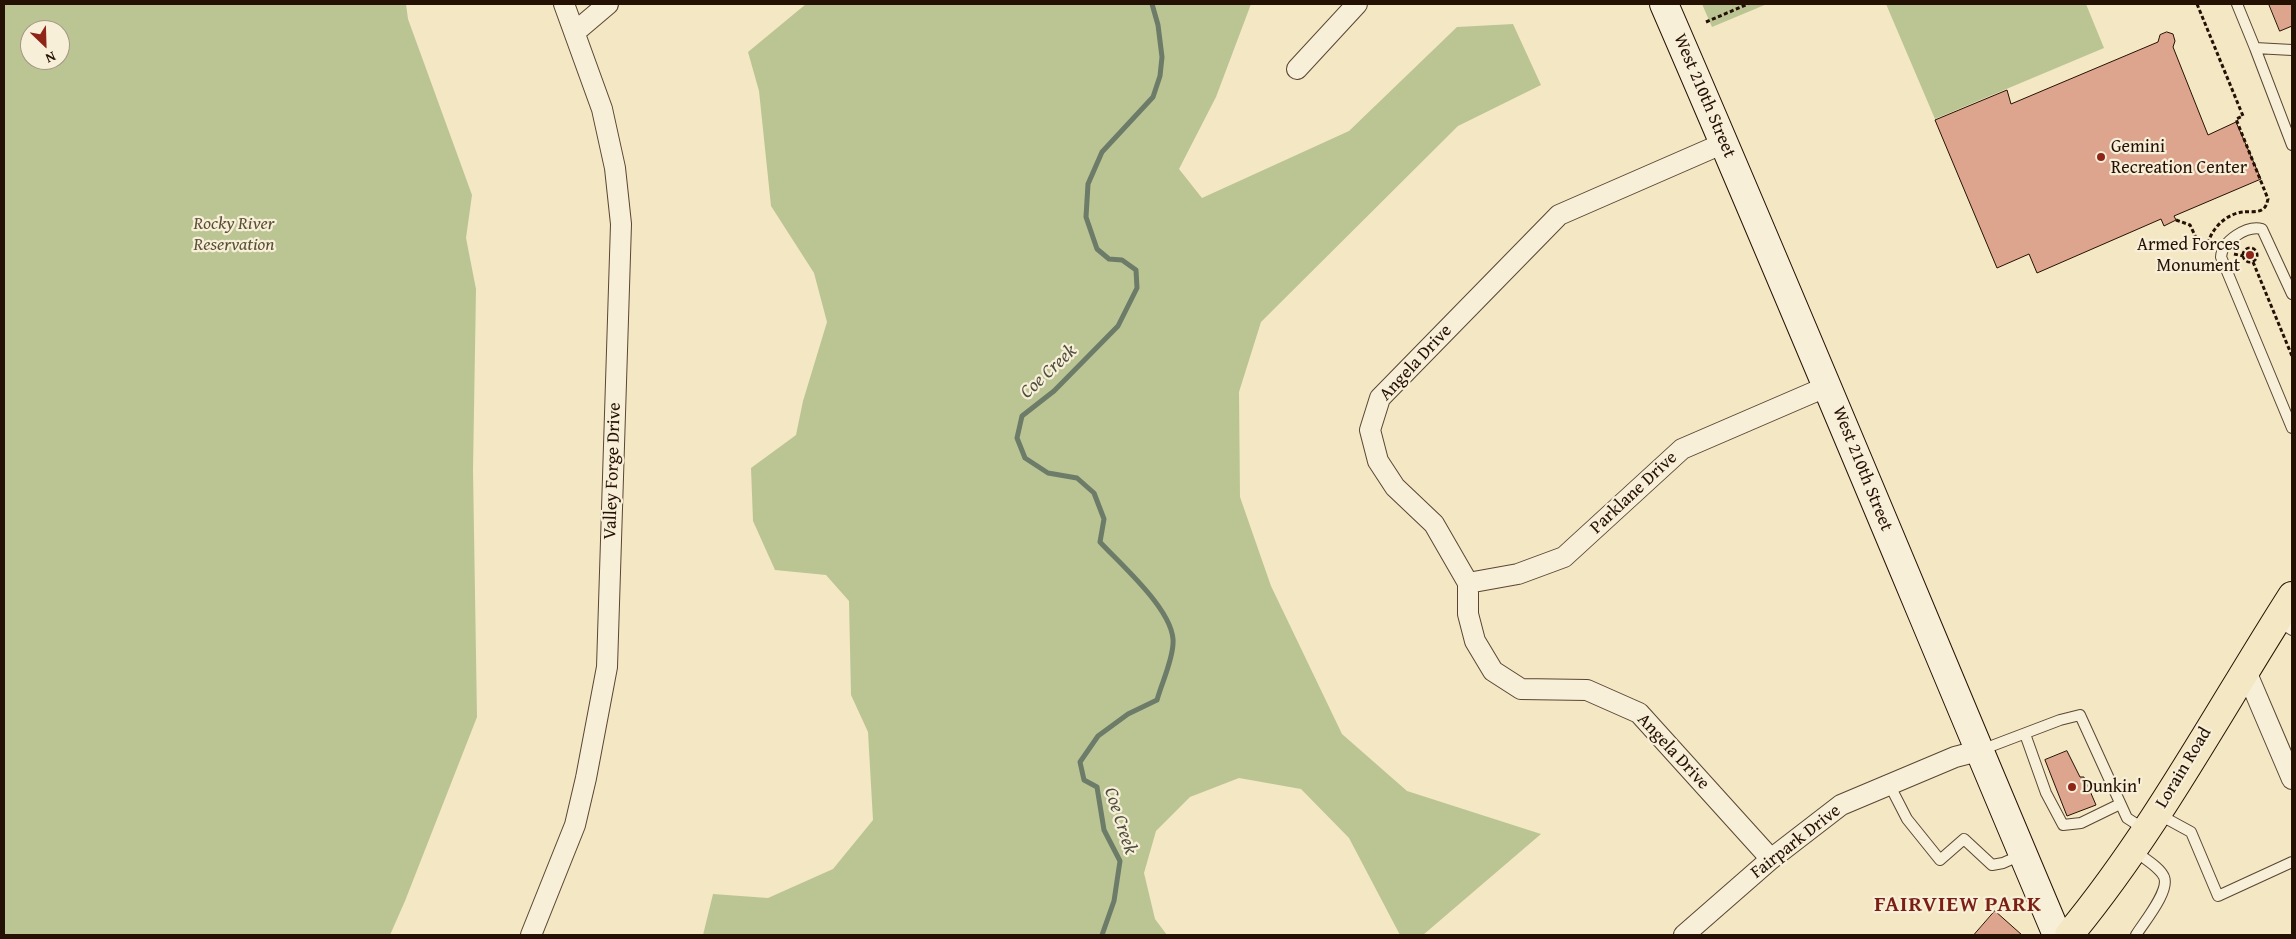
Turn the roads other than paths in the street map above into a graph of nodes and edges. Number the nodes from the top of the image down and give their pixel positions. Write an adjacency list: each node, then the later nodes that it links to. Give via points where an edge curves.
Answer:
1 (564, 4): 6 (street, Valley Forge Drive)
2 (608, 4): 6 (street)
3 (1357, 4): 9 (street)
4 (1664, 4): 10 (street, West 210th Street)
5 (2237, 4): 7 (lane)
6 (575, 32): 28 (street, Valley Forge Drive, via 602,109 615,168 620,224 607,667 574,825)
7 (2255, 48): 8 (lane); 11 (lane)
8 (2292, 50)
9 (1297, 69)
10 (1724, 143): 13 (street, West 210th Street); 15 (street, Angela Drive, via 1559,215 1380,398 1370,430 1378,461 1395,487 1434,524)
11 (2292, 145)
12 (2292, 294): 14 (lane, via 2262,229 2252,229 2232,238 2222,248 2221,256)
13 (1828, 386): 15 (street, Parklane Drive, via 1682,449 1564,557 1518,574); 20 (street, West 210th Street)
14 (2292, 428)
15 (1468, 583): 26 (street, Angela Drive, via 1468,614 1475,641 1494,671 1520,689 1587,690 1639,713)
16 (2292, 596): 17 (main road, Lorain Road)
17 (2284, 625): 18 (main road, Lorain Road)
18 (2245, 669): 21 (street); 24 (main road, Lorain Road)
19 (2025, 734): 20 (lane); 23 (lane, via 2080,715); 23 (lane, via 2046,793 2063,825 2081,823)
20 (1978, 751): 22 (street, Fairpark Drive); 25 (street, West 210th Street)
21 (2292, 779)
22 (1889, 784): 25 (lane, via 1907,819 1940,860 1964,839 1992,865); 26 (street, Fairpark Drive, via 1841,805)
23 (2120, 804): 24 (lane, via 2127,818)
24 (2146, 831): 27 (lane, via 2191,832 2218,896); 31 (main road, Lorain Road, via 2103,894); 32 (lane, via 2166,884)
25 (2022, 854): 30 (street, West 210th Street)
26 (1771, 859): 29 (street, Fairpark Drive)
27 (2292, 862)
28 (531, 935)
29 (1684, 935)
30 (2057, 935)
31 (2069, 935)
32 (2136, 935)

